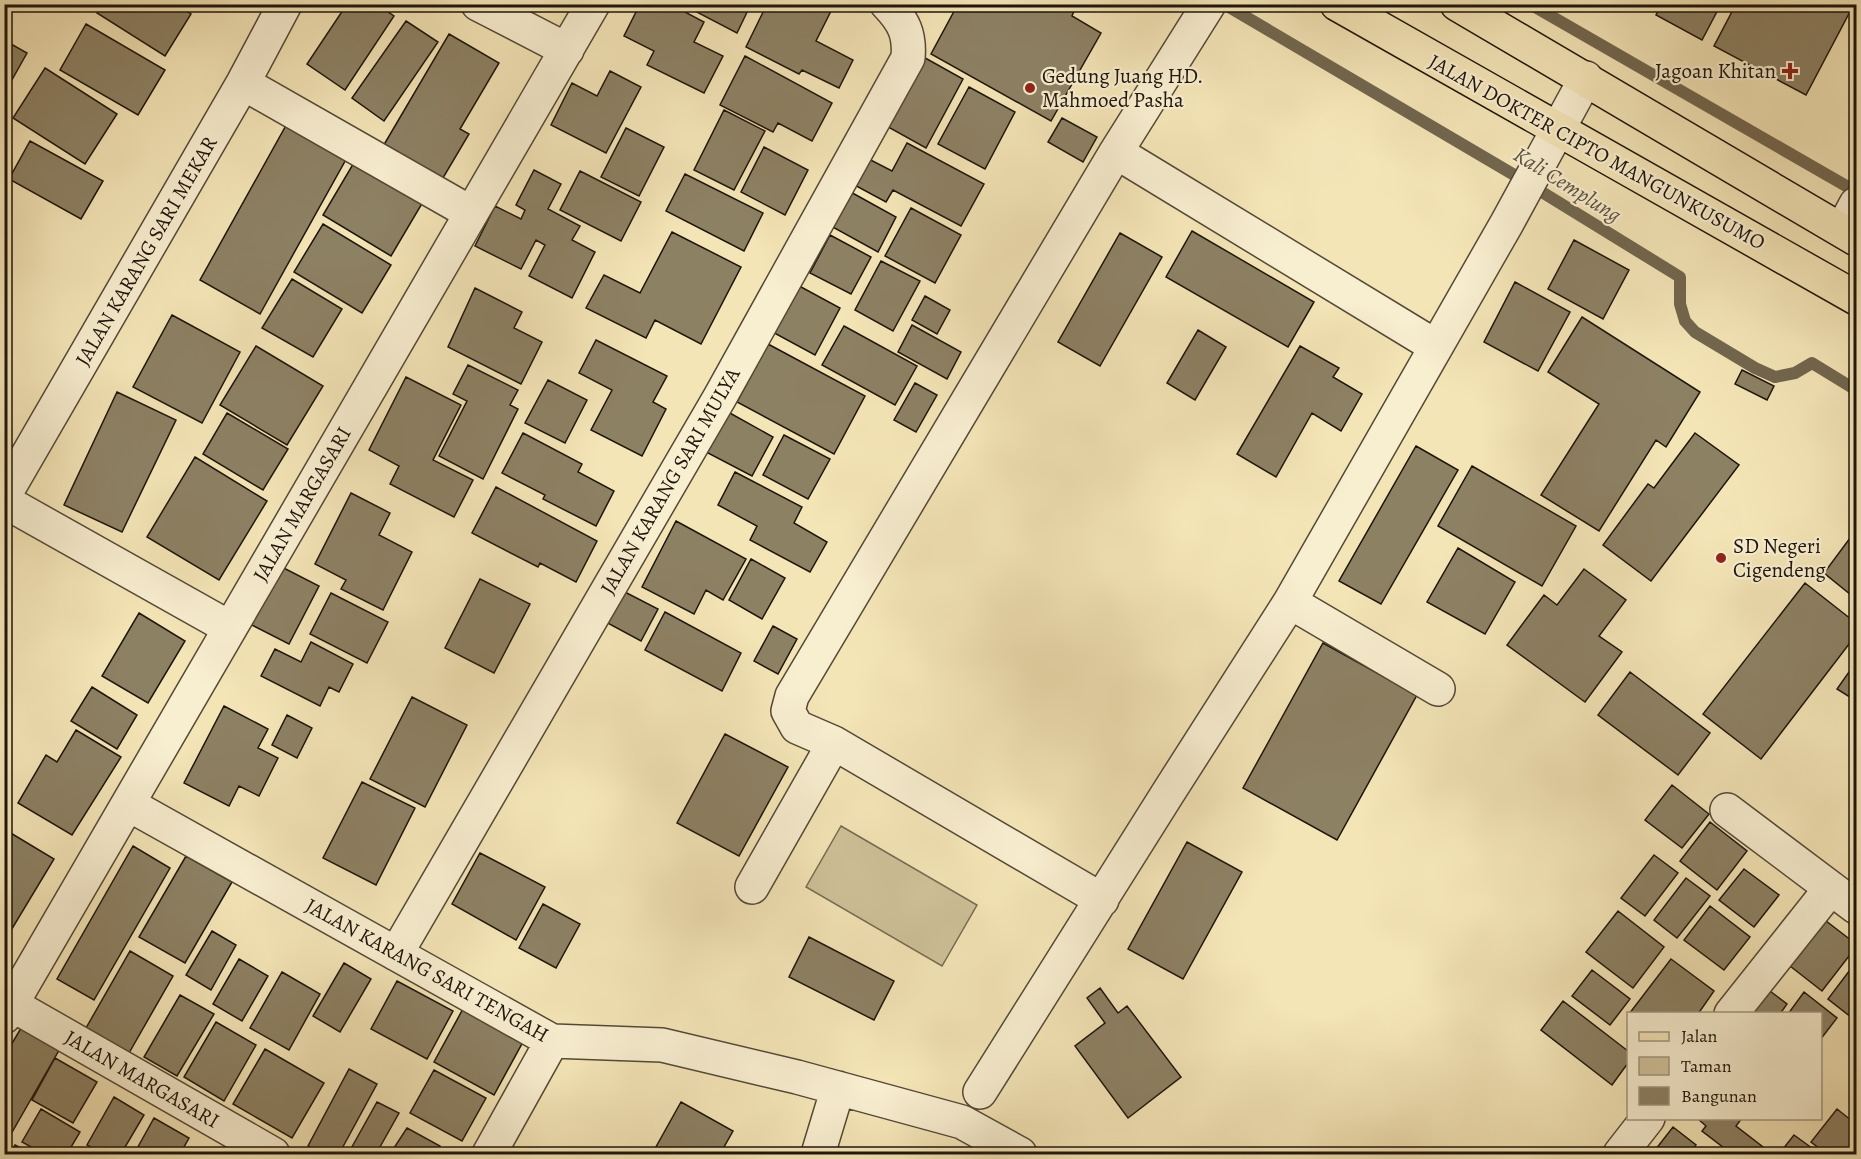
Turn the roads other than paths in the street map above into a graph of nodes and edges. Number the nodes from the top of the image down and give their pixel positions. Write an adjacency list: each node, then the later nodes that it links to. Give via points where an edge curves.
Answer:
1 (285, 4): 10 (street, JALAN KARANG SARI MEKAR)
2 (478, 4): 8 (street)
3 (593, 4): 8 (street, JALAN MARGASARI)
4 (887, 4): 29 (street, JALAN KARANG SARI MULYA, via 899,17 909,40 908,58 720,397)
5 (1337, 4): 11 (main road, JALAN DOKTER CIPTO MANGUNKUSUMO)
6 (1457, 4): 9 (main road)
7 (1205, 10): 12 (street)
8 (567, 50): 13 (street, JALAN MARGASARI)
9 (1586, 78): 11 (street); 14 (main road)
10 (243, 83): 13 (street); 17 (street, JALAN KARANG SARI MEKAR)
11 (1553, 137): 15 (main road, JALAN DOKTER CIPTO MANGUNKUSUMO); 16 (street)
12 (1116, 152): 16 (street); 22 (street, via 792,696 788,711 797,726)
13 (471, 213): 20 (street, JALAN MARGASARI)
14 (1852, 224)
15 (1857, 298)
16 (1435, 346): 19 (street)
17 (4, 496)
18 (4, 501): 20 (street)
19 (1290, 602): 21 (street); 27 (street)
20 (230, 628): 23 (street, JALAN MARGASARI)
21 (1438, 688)
22 (834, 743): 25 (street); 27 (street)
23 (128, 804): 29 (street, JALAN KARANG SARI TENGAH); 30 (street, JALAN MARGASARI)
24 (1727, 810): 26 (street)
25 (752, 887)
26 (1831, 888): 28 (street); 31 (street)
27 (1102, 900): 34 (street)
28 (1857, 907)
29 (396, 954): 32 (street, JALAN KARANG SARI TENGAH)
30 (7, 1007): 36 (street, JALAN MARGASARI)
31 (1733, 1012)
32 (552, 1041): 33 (street, JALAN KARANG SARI TENGAH, via 662,1045); 37 (street)
33 (838, 1088): 38 (street); 39 (street, JALAN KARANG SARI TENGAH, via 962,1122)
34 (980, 1092)
35 (1647, 1120): 40 (street)
36 (273, 1155)
37 (489, 1155)
38 (818, 1155)
39 (1020, 1155)
40 (1620, 1155)

